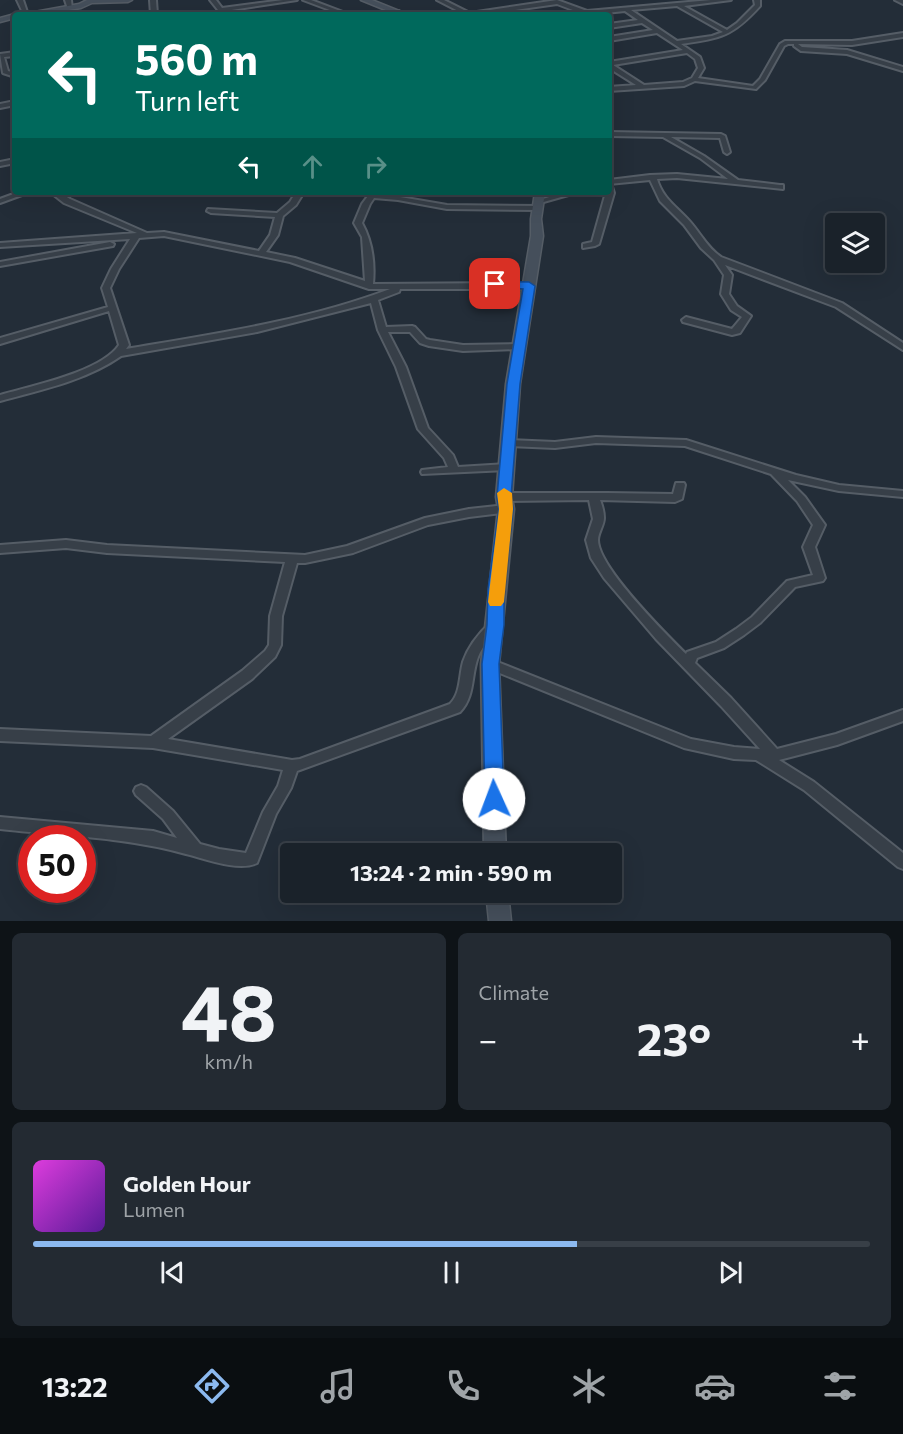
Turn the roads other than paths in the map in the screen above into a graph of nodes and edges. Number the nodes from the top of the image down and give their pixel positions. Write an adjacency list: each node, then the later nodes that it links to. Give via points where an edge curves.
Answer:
1 (92, 0): 2 (main road); 12 (main road)
2 (128, 0)
3 (213, 0): 17 (street)
4 (294, 0): 17 (street)
5 (306, 0): 18 (street)
6 (365, 0): 19 (main road)
7 (440, 0): 20 (street)
8 (728, 0): 13 (street)
9 (757, 0): 28 (street, via 758,5 750,15)
10 (898, 0): 11 (street)
11 (903, 3)
12 (69, 4): 16 (main road)
13 (678, 5): 15 (street); 28 (street)
14 (518, 7): 21 (street); 22 (street); 23 (street, via 557,2)
15 (627, 10): 24 (street); 25 (street)
16 (36, 12)
17 (225, 12)
18 (340, 12)
19 (397, 12)
20 (458, 12)
21 (488, 12)
22 (526, 12)
23 (579, 12)
24 (605, 12)
25 (642, 21): 26 (street); 27 (street)
26 (612, 26)
27 (657, 33): 31 (street); 33 (street)
28 (728, 33): 33 (street)
29 (612, 34): 31 (street)
30 (903, 35): 41 (street, via 855,43 787,42 753,88)
31 (617, 38): 32 (street)
32 (612, 39)
33 (676, 43): 35 (street)
34 (796, 45): 39 (street, via 801,49 847,52)
35 (687, 51): 37 (street); 41 (street, via 701,62)
36 (0, 56): 40 (street, via 5,72)
37 (612, 64)
38 (612, 66): 42 (street)
39 (901, 67)
40 (12, 74)
41 (694, 79): 42 (street, via 676,85)
42 (643, 87): 43 (street)
43 (612, 88)
44 (612, 134): 45 (street)
45 (664, 136): 46 (street, via 721,136); 49 (street)
46 (727, 152)
47 (650, 177): 48 (street); 49 (street); 66 (street, via 665,203 687,222 703,247)
48 (612, 182)
49 (736, 182): 50 (street)
50 (780, 188)
51 (17, 195): 59 (street)
52 (59, 195): 62 (street)
53 (298, 195): 61 (street)
54 (373, 195): 68 (street, via 358,225 366,237)
55 (380, 195): 58 (street, via 447,207)
56 (562, 195): 58 (street)
57 (609, 195): 64 (street, via 595,244)
58 (539, 200): 69 (main road)
59 (0, 201)
60 (211, 211): 61 (street)
61 (279, 215): 65 (street, via 274,234)
62 (141, 235): 63 (street); 65 (street, via 164,234); 67 (street); 72 (street, via 105,288)
63 (0, 245)
64 (586, 246)
65 (262, 252): 68 (street)
66 (718, 260): 73 (street, via 728,276 725,294 734,308 747,316 735,331); 77 (street, via 839,305)
67 (0, 264)
68 (369, 286): 70 (street)
69 (529, 286): 70 (street); 76 (main road)
70 (402, 287): 71 (street)
71 (374, 299): 74 (street); 78 (street, via 257,329)
72 (113, 308): 75 (street); 78 (street, via 124,345)
73 (686, 320)
74 (382, 330): 76 (street, via 412,329 426,343 459,347); 82 (street, via 401,367 423,429 448,455)
75 (0, 341)
76 (519, 346): 80 (main road)
77 (903, 347)
78 (120, 353): 79 (street, via 83,373)
79 (0, 398)
80 (508, 443): 81 (main road); 84 (street, via 686,443)
81 (507, 467): 82 (street); 88 (main road)
82 (454, 470): 83 (street)
83 (426, 472)
84 (774, 473): 86 (street, via 839,488); 93 (street, via 801,499 819,525 809,547 819,578 791,584 756,620 727,642 692,656)
85 (680, 485): 87 (street, via 675,498)
86 (903, 494)
87 (594, 496): 88 (street); 93 (street, via 599,519 592,540 597,558 619,590)
88 (505, 503): 90 (street, via 425,522 325,556); 91 (main road)
89 (0, 549): 90 (street, via 66,544)
90 (292, 560): 96 (street, via 270,654)
91 (495, 625): 92 (main road); 98 (street, via 481,637 469,664 463,697 455,708)
92 (490, 664): 97 (street, via 689,744); 101 (main road)
93 (688, 664): 97 (street)
94 (903, 715): 97 (street, via 837,740)
95 (0, 735): 96 (street)
96 (153, 742): 98 (street)
97 (767, 755): 103 (street)
98 (292, 766): 102 (street, via 252,858 236,859)
99 (141, 791): 102 (street, via 168,815)
100 (0, 823): 102 (street, via 153,838)
101 (495, 843)
102 (194, 848)
103 (903, 862)
104 (498, 903): 105 (main road)
105 (500, 921)

